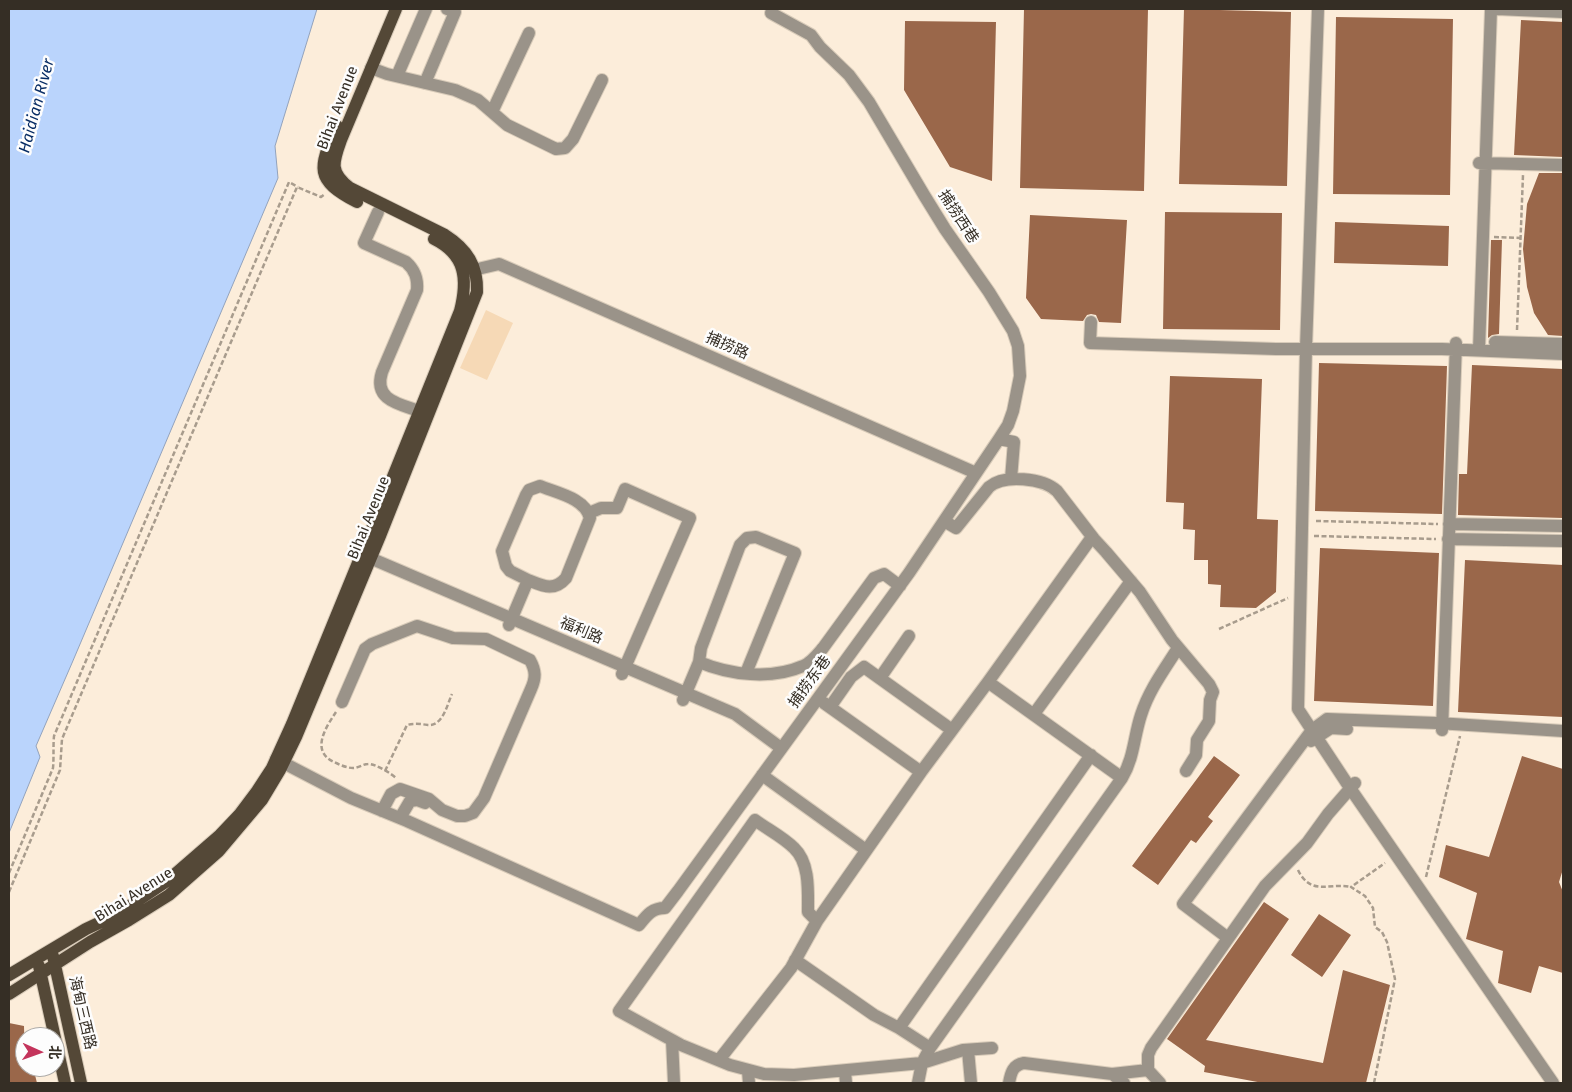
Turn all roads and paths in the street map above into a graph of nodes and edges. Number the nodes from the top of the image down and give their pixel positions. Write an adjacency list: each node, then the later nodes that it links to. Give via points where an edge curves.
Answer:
1 (387, 9): 21 (main road, Bihai Avenue, via 324,159 326,179)
2 (396, 9): 13 (main road, Bihai Avenue)
3 (426, 9): 14 (street)
4 (447, 9): 16 (street, via 455,12)
5 (1318, 9): 30 (street)
6 (1325, 9): 30 (street)
7 (1483, 9): 18 (street)
8 (1491, 9): 18 (street)
9 (1497, 9): 10 (street)
10 (1563, 12)
11 (771, 13): 35 (street, 捕捞西巷, via 811,35 849,75 1013,331 1018,346 1020,376 1013,411)
12 (529, 33): 17 (street)
13 (371, 68): 14 (street); 26 (main road, Bihai Avenue, via 338,148 334,171 355,191 453,240 465,250)
14 (397, 76): 16 (street)
15 (602, 80): 17 (street, via 575,136 562,149 507,125)
16 (425, 83): 17 (street, via 478,100)
17 (492, 112)
18 (1482, 163): 19 (street); 24 (street); 32 (street)
19 (1524, 164): 20 (street); 25 (path)
20 (1563, 165)
21 (334, 187): 22 (path, via 321,197); 23 (main road, Bihai Avenue)
22 (300, 188): 91 (path, via 290,182 54,736 52,768); 94 (path, via 297,187 62,739 60,770)
23 (378, 212): 26 (main road, Bihai Avenue, via 444,244); 34 (street, via 361,248 406,262 412,267 418,282 379,380 380,388 390,400)
24 (1483, 236): 25 (path); 32 (street)
25 (1520, 238): 28 (path)
26 (469, 271): 34 (main road, Bihai Avenue, via 460,312); 36 (street, 捕捞路, via 499,264); 47 (main road, Bihai Avenue, via 477,292)
27 (1091, 322): 30 (street, via 1090,340)
28 (1516, 342): 29 (street); 32 (street)
29 (1563, 344)
30 (1310, 346): 31 (street); 40 (street)
31 (1455, 346): 32 (street); 41 (street)
32 (1476, 346): 33 (street)
33 (1563, 354)
34 (419, 412): 47 (main road, Bihai Avenue)
35 (999, 439): 36 (street, 捕捞西巷); 37 (street, via 1014,442)
36 (976, 473): 39 (street, 捕捞东巷)
37 (1011, 479): 39 (street, via 994,482 956,528); 44 (street, via 1050,484)
38 (589, 513): 48 (street, via 590,518 561,584 550,587); 48 (street, via 576,500 540,486 529,490 502,551 510,571); 57 (street, via 601,508 617,508 625,489 690,518)
39 (944, 521): 50 (street, 捕捞东巷)
40 (1306, 521): 41 (path); 43 (street)
41 (1449, 524): 42 (street); 45 (street)
42 (1563, 526)
43 (1306, 536): 45 (path); 51 (street); 71 (street, via 1306,709)
44 (1092, 537): 49 (street); 60 (street)
45 (1448, 539): 46 (street); 67 (street)
46 (1563, 541)
47 (365, 559): 52 (street, 福利路); 75 (main road, Bihai Avenue)
48 (528, 580): 52 (street)
49 (1131, 581): 55 (street); 66 (street)
50 (900, 586): 58 (street, via 884,574 874,578 823,648 804,666 774,673); 63 (street, 捕捞东巷)
51 (1301, 592): 53 (path); 71 (street, via 1298,709)
52 (510, 622): 57 (street, 福利路)
53 (1219, 629)
54 (909, 636): 59 (street)
55 (1178, 648): 77 (street, via 1213,692 1209,721 1197,740 1196,755); 80 (street, via 1148,697 1129,766)
56 (699, 662): 58 (street, via 721,670); 58 (street, via 701,648 740,545 747,538 756,537 795,553); 62 (street)
57 (624, 671): 62 (street, 福利路)
58 (746, 673)
59 (880, 678): 65 (street, via 864,667 851,677); 69 (street)
60 (988, 682): 66 (street); 69 (street)
61 (452, 694): 76 (path, via 436,723 407,725)
62 (684, 697): 73 (street, 福利路, via 735,714)
63 (818, 698): 65 (street); 73 (street, 捕捞东巷)
64 (342, 702): 76 (path, via 322,736 324,753 330,760 350,768 368,764); 83 (street, via 365,649 417,626 452,638 486,639 530,660 534,668 534,683 479,806 465,816 449,814)
65 (830, 707): 78 (street)
66 (1034, 714): 74 (street)
67 (1442, 727): 68 (street); 71 (street, via 1331,728)
68 (1462, 729): 70 (street); 72 (street); 93 (path)
69 (952, 730): 78 (street)
70 (1563, 731)
71 (1317, 732): 81 (street); 96 (street, via 1300,748 1183,904)
72 (1563, 738)
73 (779, 751): 79 (street, 捕捞东巷)
74 (1091, 754): 80 (street); 104 (street)
75 (280, 761): 84 (street); 97 (main road, Bihai Avenue, via 239,815 182,870 127,908); 100 (main road, Bihai Avenue, via 262,800 219,851 183,884)
76 (385, 771): 82 (path, via 396,777)
77 (1186, 771)
78 (921, 772): 88 (street)
79 (762, 775): 85 (street, 捕捞东巷); 88 (street)
80 (1122, 778): 106 (street)
81 (1352, 785): 89 (street); 90 (street); 93 (street)
82 (399, 789): 83 (street, via 429,799); 84 (street, via 391,794)
83 (435, 806): 86 (street, via 413,800)
84 (382, 811): 86 (street)
85 (735, 811): 86 (street, 捕捞东巷, via 665,908 656,908 639,925); 87 (street)
86 (400, 818)
87 (753, 823): 95 (street, via 755,820 794,848 802,858 808,912); 105 (street, via 619,1011)
88 (866, 850): 95 (street)
89 (1396, 854): 92 (path); 93 (street)
90 (1292, 860): 92 (path, via 1302,877 1313,885); 96 (street, via 1265,886)
91 (9, 873)
92 (1351, 887): 123 (path, via 1365,896 1373,908 1375,926 1387,942 1395,978)
93 (1423, 889): 124 (street); 125 (street)
94 (9, 892)
95 (816, 921): 99 (street)
96 (1228, 938): 111 (street, via 1151,1048)
97 (51, 950): 98 (main road, Bihai Avenue); 100 (main road, 海甸三西路)
98 (37, 958): 101 (main road, 海甸三西路); 102 (main road, Bihai Avenue)
99 (795, 960): 104 (street, via 874,1015); 109 (street)
100 (55, 964): 101 (main road, Bihai Avenue); 116 (main road, 海甸三西路)
101 (40, 973): 103 (main road, Bihai Avenue); 115 (main road, 海甸三西路)
102 (9, 975)
103 (9, 994)
104 (899, 1028): 106 (street)
105 (672, 1040): 109 (street); 117 (street)
106 (930, 1048): 110 (street)
107 (992, 1048): 108 (street)
108 (968, 1050): 110 (street); 119 (street)
109 (719, 1060): 113 (street)
110 (922, 1063): 114 (street); 118 (street)
111 (1148, 1070): 112 (street); 122 (street)
112 (1112, 1074): 120 (street, via 1024,1063 1014,1067); 121 (street)
113 (749, 1077): 114 (street)
114 (845, 1077)
115 (66, 1083)
116 (81, 1083)
117 (674, 1083)
118 (918, 1083)
119 (971, 1083)
120 (1009, 1083)
121 (1124, 1083)
122 (1160, 1083)
123 (1374, 1083)
124 (1554, 1083)
125 (1560, 1083)

